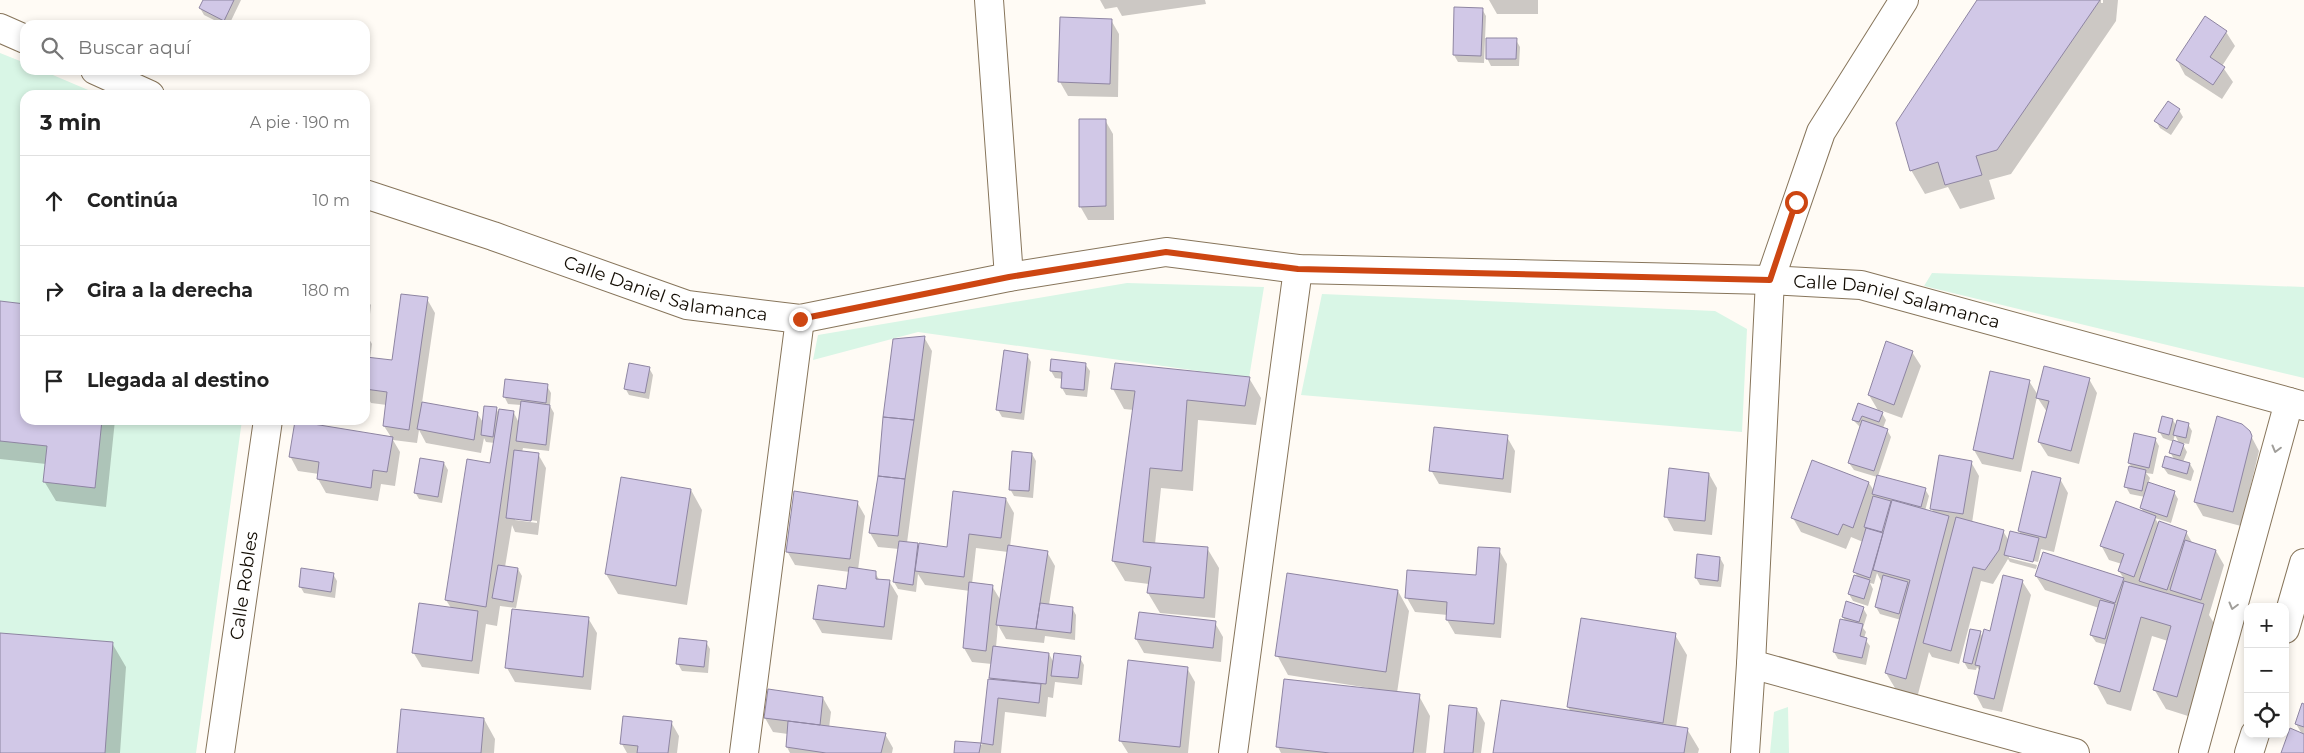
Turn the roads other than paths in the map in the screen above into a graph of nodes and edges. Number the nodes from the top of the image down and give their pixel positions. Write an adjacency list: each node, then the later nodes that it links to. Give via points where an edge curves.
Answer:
1 (989, 0): 9 (street)
2 (1904, 0): 10 (street, via 1821,132)
3 (0, 28): 4 (street)
4 (20, 37)
5 (106, 75): 6 (street)
6 (139, 90)
7 (370, 196): 11 (street, Calle Daniel Salamanca, via 687,305)
8 (1298, 269): 9 (street, Calle Daniel Salamanca, via 1166,252); 10 (street, Calle Daniel Salamanca); 20 (street)
9 (1009, 277): 11 (street, Calle Daniel Salamanca)
10 (1770, 280): 12 (street, Calle Daniel Salamanca, via 1861,285); 16 (street)
11 (800, 319): 19 (street)
12 (2296, 404): 23 (street, one-way to 23)
13 (267, 425): 18 (street, Calle Robles)
14 (2304, 563): 15 (street)
15 (2289, 615)
16 (1752, 664): 21 (street); 22 (street)
17 (2254, 738): 24 (street)
18 (220, 753)
19 (744, 753)
20 (1233, 753)
21 (1745, 753)
22 (2076, 753)
23 (2194, 753)
24 (2250, 753)

